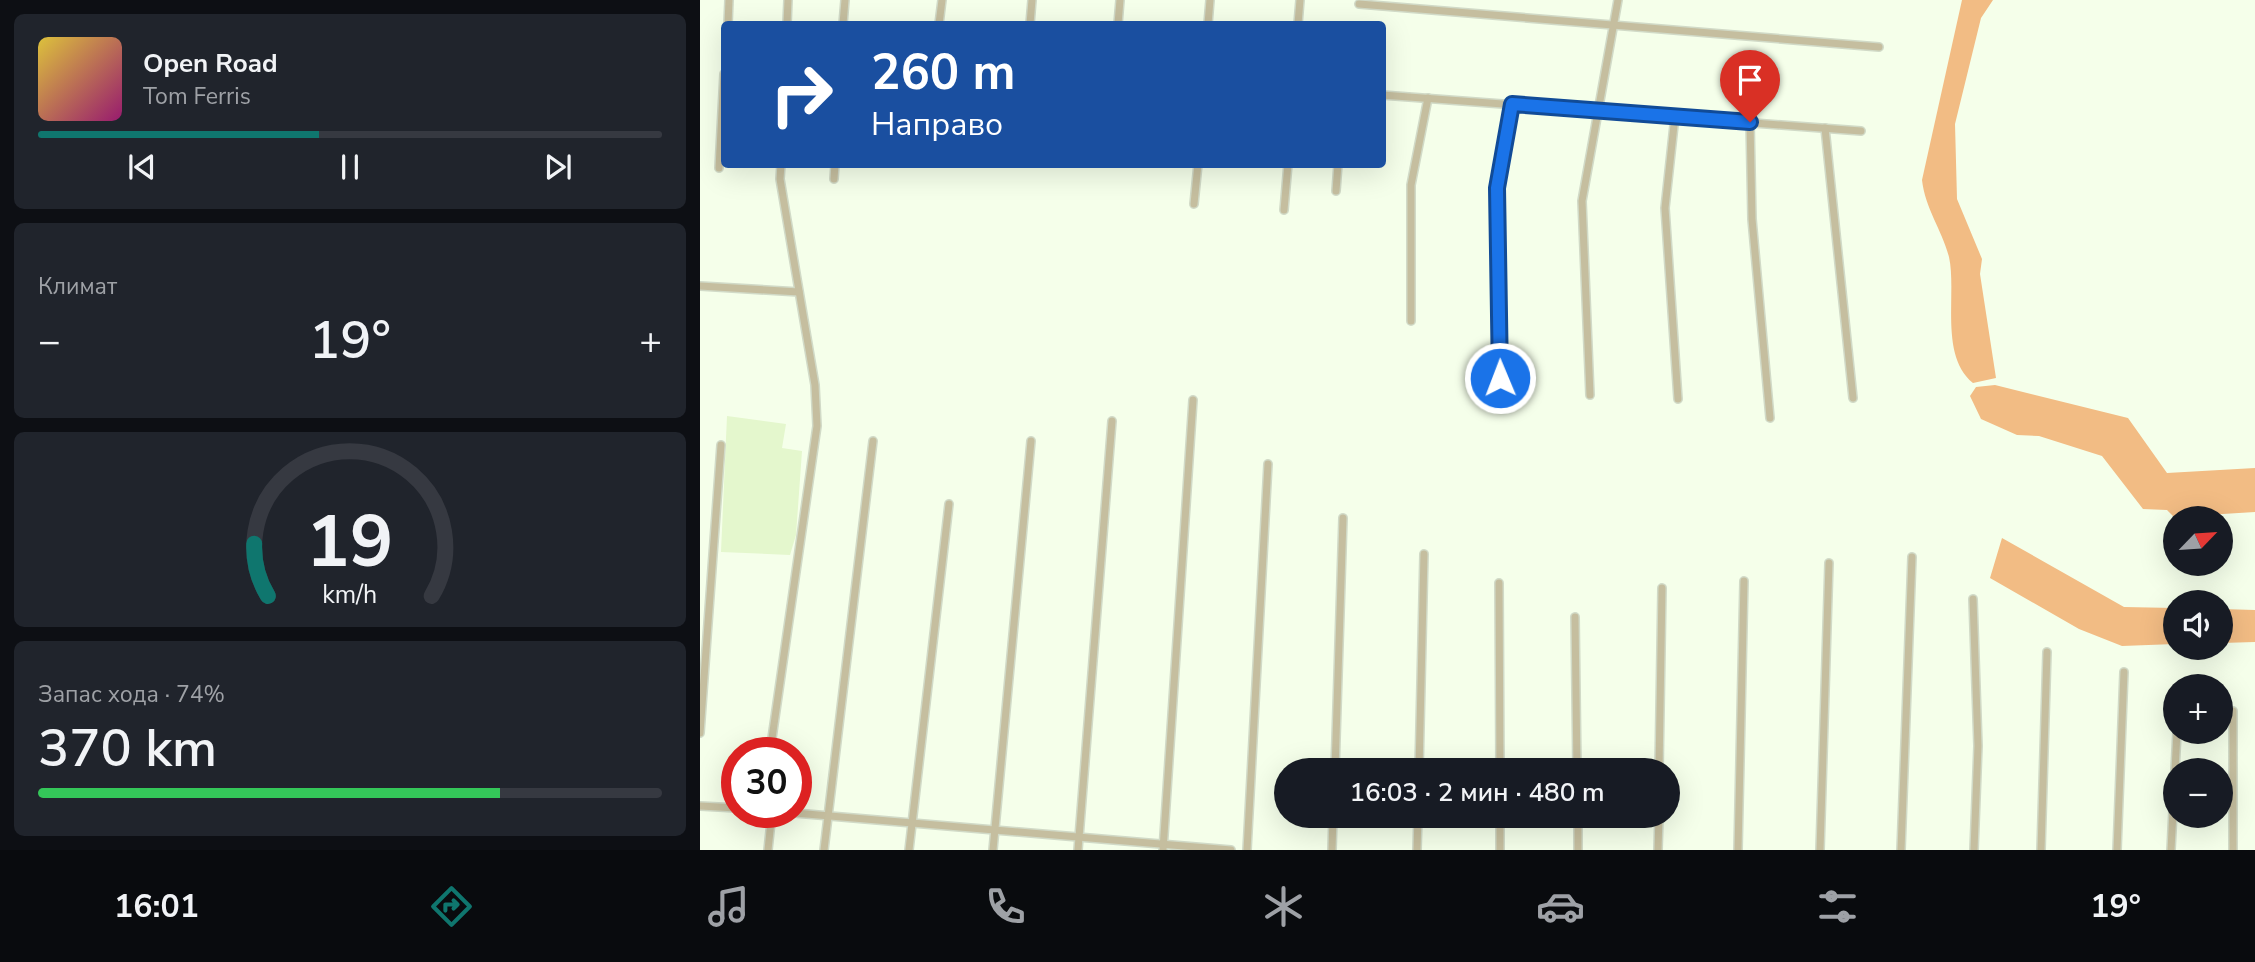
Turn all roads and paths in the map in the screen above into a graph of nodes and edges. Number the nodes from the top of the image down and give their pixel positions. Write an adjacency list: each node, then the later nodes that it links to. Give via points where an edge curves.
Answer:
1 (729, 0): 11 (street)
2 (788, 0): 12 (street)
3 (845, 0): 13 (street)
4 (942, 0): 14 (street)
5 (1032, 0): 15 (street)
6 (1120, 0): 16 (street)
7 (1210, 0): 17 (street)
8 (1300, 0): 18 (street)
9 (1618, 0): 19 (street)
10 (1359, 4): 19 (street)
11 (728, 21)
12 (787, 21)
13 (844, 21)
14 (939, 21)
15 (1030, 21)
16 (1118, 21)
17 (1208, 21)
18 (1298, 21)
19 (1614, 25): 20 (street); 24 (street)
20 (1880, 47)
21 (1386, 95): 22 (street)
22 (1428, 98): 23 (street); 42 (street, via 1411,185)
23 (1512, 104): 24 (street); 43 (street, via 1497,188)
24 (1598, 110): 25 (street); 44 (street, via 1582,201)
25 (1675, 116): 26 (street); 45 (street, via 1665,208)
26 (1750, 122): 27 (street); 48 (street, via 1752,219)
27 (1825, 128): 29 (street); 46 (street)
28 (721, 130): 30 (street)
29 (1861, 131)
30 (719, 167)
31 (781, 168): 41 (street)
32 (835, 168): 36 (street)
33 (1198, 168): 38 (street)
34 (1288, 168): 39 (street)
35 (1338, 168): 37 (street)
36 (834, 179)
37 (1336, 191)
38 (1194, 204)
39 (1284, 210)
40 (700, 286): 41 (street)
41 (799, 292): 68 (street, via 817,426)
42 (1411, 321)
43 (1500, 378)
44 (1590, 395)
45 (1678, 398)
46 (1853, 398)
47 (1193, 400): 88 (street)
48 (1770, 418)
49 (1112, 421): 87 (street)
50 (873, 441): 77 (street)
51 (1031, 441): 86 (street)
52 (721, 445): 67 (street)
53 (1268, 464): 95 (street)
54 (948, 504): 78 (street)
55 (1343, 518): 69 (street)
56 (1424, 554): 70 (street)
57 (1912, 557): 103 (street)
58 (1829, 563): 102 (street)
59 (1744, 581): 101 (street)
60 (1499, 583): 71 (street)
61 (1662, 588): 73 (street)
62 (1973, 599): 104 (street, via 1978,746)
63 (1575, 617): 72 (street)
64 (2047, 652): 105 (street)
65 (2123, 672): 106 (street)
66 (2234, 711): 108 (street)
67 (700, 733)
68 (772, 737)
69 (1335, 758)
70 (1419, 758)
71 (1500, 758)
72 (1577, 758)
73 (1659, 758)
74 (700, 806): 75 (street)
75 (721, 807)
76 (812, 815): 77 (street)
77 (827, 816): 78 (street); 90 (street)
78 (911, 822): 86 (street); 91 (street)
79 (770, 828): 89 (street)
80 (1333, 828): 96 (street)
81 (1418, 828): 97 (street)
82 (1500, 828): 98 (street)
83 (1577, 828): 99 (street)
84 (1659, 828): 100 (street)
85 (2172, 828): 107 (street)
86 (994, 830): 87 (street); 92 (street)
87 (1079, 838): 88 (street); 93 (street)
88 (1163, 847): 94 (street)
89 (768, 850)
90 (824, 850)
91 (909, 850)
92 (993, 850)
93 (1078, 850)
94 (1231, 850)
95 (1247, 850)
96 (1332, 850)
97 (1417, 850)
98 (1500, 850)
99 (1578, 850)
100 (1658, 850)
101 (1738, 850)
102 (1820, 850)
103 (1901, 850)
104 (1974, 850)
105 (2041, 850)
106 (2117, 850)
107 (2171, 850)
108 (2233, 850)

